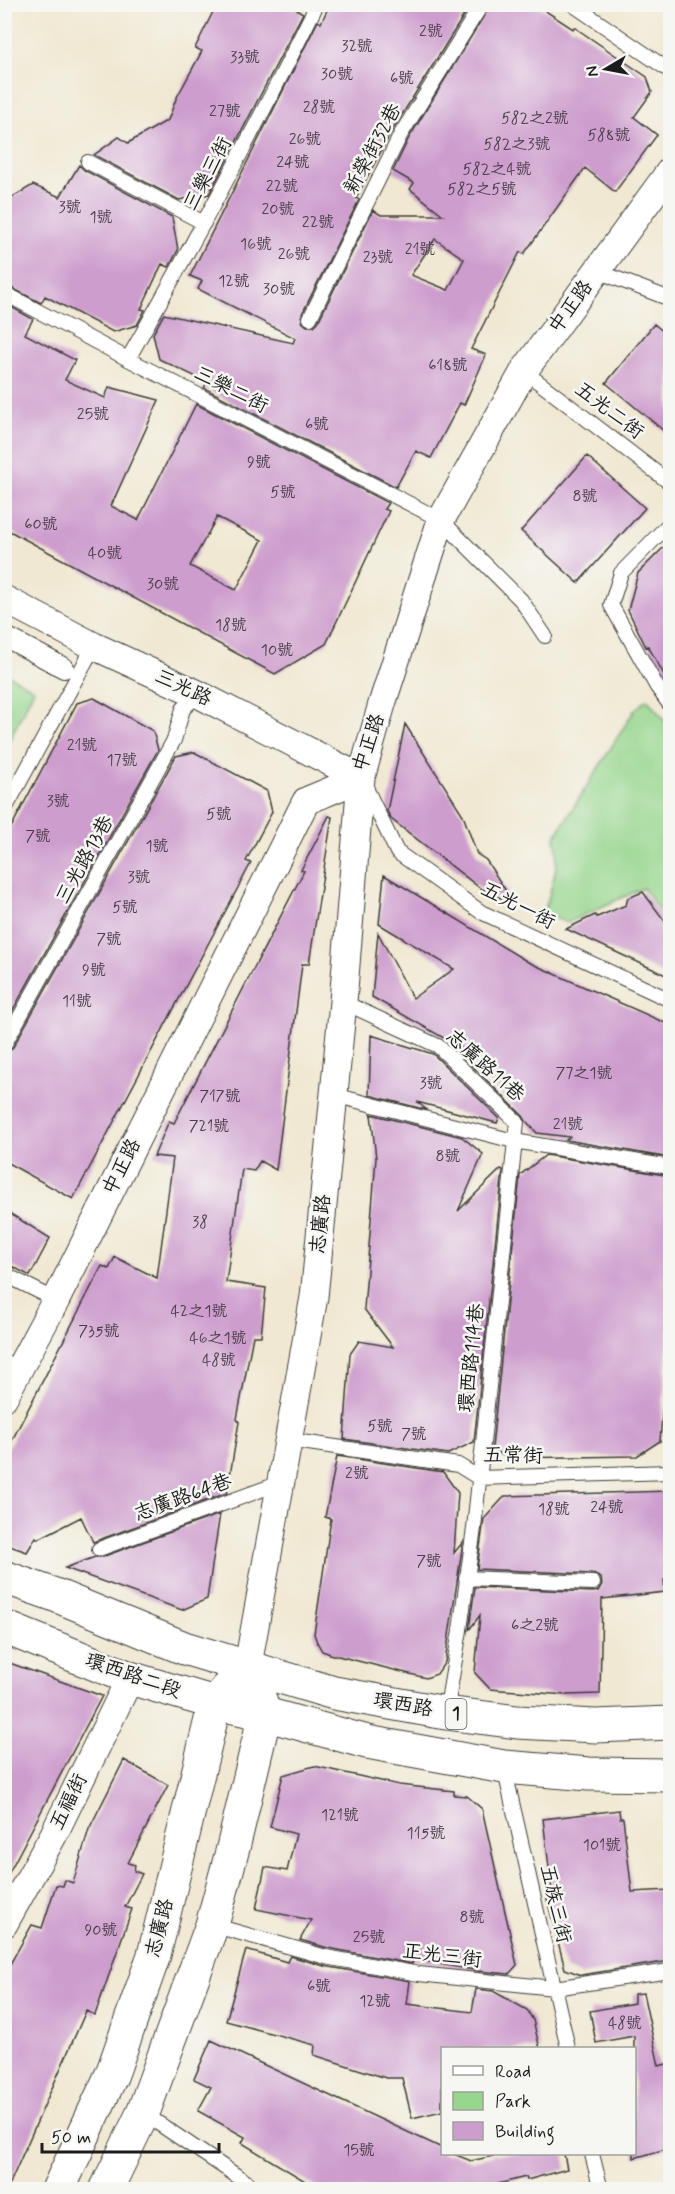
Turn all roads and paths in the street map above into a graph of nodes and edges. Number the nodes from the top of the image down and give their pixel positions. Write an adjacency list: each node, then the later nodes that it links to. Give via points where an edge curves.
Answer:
1 (318, 4): 7 (lane, 三樂三街)
2 (482, 4): 11 (lane, 新榮街32巷, via 400,134)
3 (572, 4): 4 (lane)
4 (670, 71)
5 (88, 162): 7 (lane)
6 (670, 171): 8 (street, 中正路)
7 (204, 223): 12 (lane, 三樂三街)
8 (597, 271): 10 (lane); 13 (street, 中正路)
9 (4, 293): 12 (lane, 三樂二街)
10 (670, 299)
11 (310, 318)
12 (128, 359): 15 (lane, 三樂二街)
13 (524, 371): 14 (lane, 五光二街); 15 (street, 中正路)
14 (670, 483)
15 (441, 520): 19 (lane, 三樂二街, via 521,600); 24 (street, 中正路)
16 (670, 523): 23 (lane, via 621,573 610,605)
17 (4, 599): 20 (street, 三光路)
18 (4, 636): 21 (street)
19 (545, 636)
20 (94, 646): 22 (street, 三光路); 25 (lane)
21 (64, 668)
22 (198, 694): 24 (street, 三光路); 28 (lane, 三光路13巷, via 183,710 174,740)
23 (670, 705)
24 (361, 778): 26 (lane, 五光一街, via 397,852 481,912); 27 (street, 志廣路); 33 (street, 中正路, via 306,801)
25 (4, 811)
26 (670, 1000)
27 (343, 1002): 29 (street, 志廣路); 30 (lane, 志廣路11巷, via 438,1046 518,1122)
28 (4, 1045)
29 (334, 1095): 30 (lane); 35 (street, 志廣路, via 314,1297)
30 (514, 1141): 31 (lane); 37 (lane, 環西路114巷)
31 (670, 1167)
32 (4, 1274): 33 (lane)
33 (56, 1300): 34 (street, 中正路)
34 (4, 1397)
35 (288, 1440): 37 (lane, 五常街, via 458,1465); 38 (street, 志廣路)
36 (670, 1472): 37 (lane, 五常街)
37 (479, 1478): 41 (lane, 環西路114巷)
38 (280, 1483): 39 (lane, 志廣路64巷); 44 (street, 志廣路)
39 (99, 1549)
40 (4, 1577): 44 (main road, 1, via 184,1648)
41 (466, 1578): 42 (lane); 47 (lane, 環西路114巷)
42 (593, 1583)
43 (4, 1627): 45 (main road, 環西路二段 / 1)
44 (248, 1665): 46 (main road, 志廣路); 47 (main road, 環西路 / 1, via 334,1693); 48 (main road, 志廣路)
45 (130, 1678): 46 (main road, 環西路二段 / 1); 52 (street, 五福街, via 54,1834)
46 (215, 1703): 48 (main road, 環西路二段 / 1); 59 (main road, 志廣路, via 154,1955 112,2074)
47 (446, 1713): 49 (main road, 環西路 / 1, via 596,1726)
48 (265, 1714): 50 (main road, 1, via 368,1742); 53 (main road)
49 (670, 1723)
50 (504, 1767): 51 (main road, 1); 55 (lane, 五族三街)
51 (670, 1776)
52 (4, 1924)
53 (212, 1925): 55 (lane, 正光三街, via 326,1958 419,1974); 57 (main road)
54 (670, 1971): 55 (lane, 正光三街)
55 (554, 1988): 56 (lane, 五族三街)
56 (568, 2047)
57 (143, 2113): 60 (main road); 61 (lane)
58 (592, 2155): 62 (lane)
59 (58, 2190)
60 (106, 2190)
61 (258, 2190)
62 (601, 2190)

